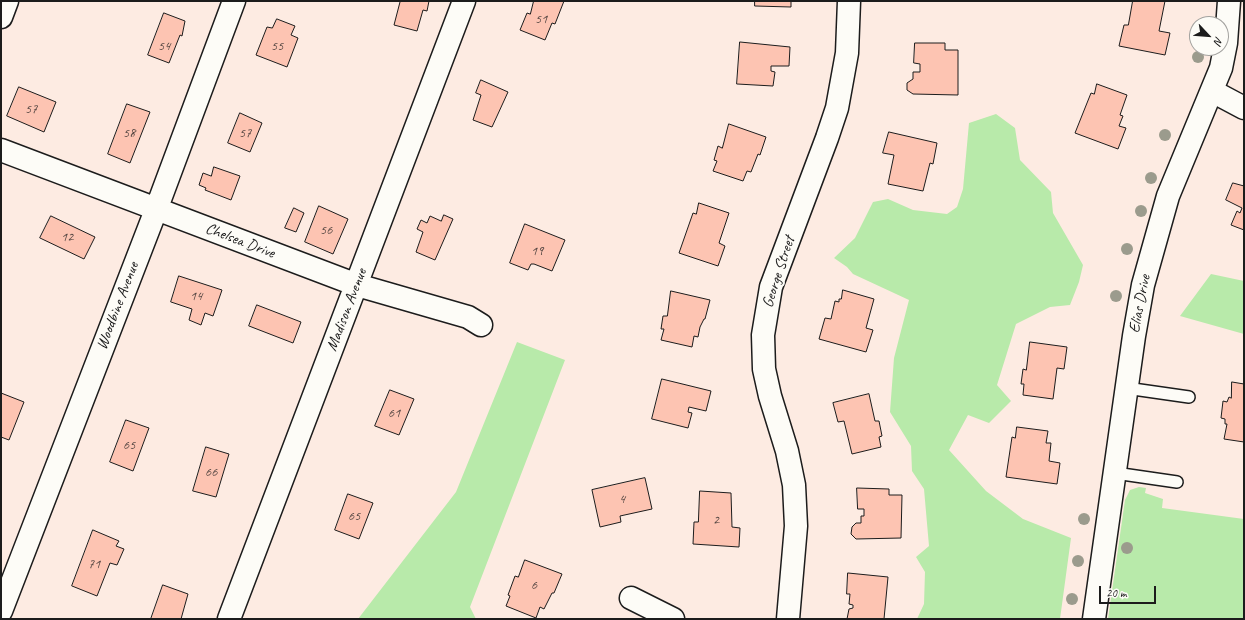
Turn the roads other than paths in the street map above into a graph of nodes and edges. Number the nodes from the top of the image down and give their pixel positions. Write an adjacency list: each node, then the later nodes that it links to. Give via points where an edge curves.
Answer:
1 (7, 1): 6 (street)
2 (234, 1): 10 (street, Woodbine Avenue)
3 (464, 1): 11 (street, Madison Avenue)
4 (848, 1): 21 (street, George Street, via 847,53 837,108 771,287 763,335 764,369 787,451 794,492 796,526)
5 (1229, 1): 7 (street, Elias Drive, via 1226,43 1221,68)
6 (1, 17)
7 (1212, 91): 8 (street); 13 (street, Elias Drive, via 1183,157 1158,229 1138,310)
8 (1244, 108)
9 (1, 150): 10 (street, Chelsea Drive)
10 (156, 210): 11 (street, Chelsea Drive); 18 (street, Woodbine Avenue)
11 (357, 285): 12 (street, Chelsea Drive, via 468,317); 19 (street, Madison Avenue)
12 (481, 325)
13 (1126, 388): 14 (lane); 15 (street, Elias Drive)
14 (1189, 397)
15 (1114, 473): 16 (lane); 22 (street, Elias Drive)
16 (1176, 482)
17 (631, 598): 20 (street)
18 (1, 611)
19 (230, 619)
20 (673, 619)
21 (788, 619)
22 (1094, 619)

